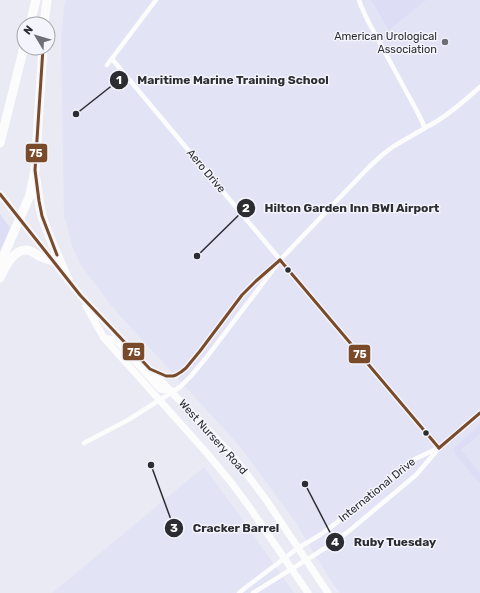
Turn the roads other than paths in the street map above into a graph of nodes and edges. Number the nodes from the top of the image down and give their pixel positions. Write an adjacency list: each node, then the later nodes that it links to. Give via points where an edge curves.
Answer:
1 (36, 0): 5 (highway)
2 (47, 0): 6 (highway)
3 (156, 0): 9 (street)
4 (359, 0): 12 (street)
5 (32, 16)
6 (45, 16)
7 (22, 56): 13 (highway)
8 (42, 56): 14 (highway)
9 (112, 59): 10 (street); 17 (street, Aero Drive)
10 (107, 65)
11 (480, 87): 12 (street, via 451,113)
12 (425, 128): 17 (street, via 394,146 368,167)
13 (0, 142)
14 (35, 170): 16 (highway, via 30,196); 21 (highway, via 42,216)
15 (0, 194): 16 (main road, West Nursery Road)
16 (20, 219): 18 (main road, West Nursery Road); 19 (highway)
17 (280, 260): 24 (street, via 253,283 199,353 181,372 176,376 170,376); 25 (street, via 192,376); 29 (street, Aero Drive)
18 (53, 261): 20 (highway, via 27,250 19,251 7,263); 21 (main road, West Nursery Road)
19 (0, 264)
20 (0, 278)
21 (68, 280): 22 (main road, West Nursery Road)
22 (80, 295): 23 (main road, West Nursery Road); 24 (main road, West Nursery Road)
23 (104, 338): 25 (main road, via 117,341 160,389); 26 (main road, West Nursery Road)
24 (150, 369): 25 (main road, West Nursery Road)
25 (172, 391): 26 (street); 30 (main road, West Nursery Road, via 229,452 267,501)
26 (159, 400): 28 (street); 31 (main road, West Nursery Road, via 230,481)
27 (480, 413): 29 (street, International Drive)
28 (84, 443)
29 (439, 448): 30 (street, International Drive, via 411,461 331,527); 32 (street, International Drive, via 416,475 349,531)
30 (298, 548): 31 (street, International Drive); 32 (main road, West Nursery Road)
31 (285, 558): 33 (main road, West Nursery Road); 34 (street, International Drive)
32 (306, 560): 33 (street, International Drive); 37 (main road, West Nursery Road)
33 (292, 569): 35 (street, International Drive); 36 (main road, West Nursery Road)
34 (239, 593)
35 (253, 593)
36 (308, 593)
37 (328, 593)

